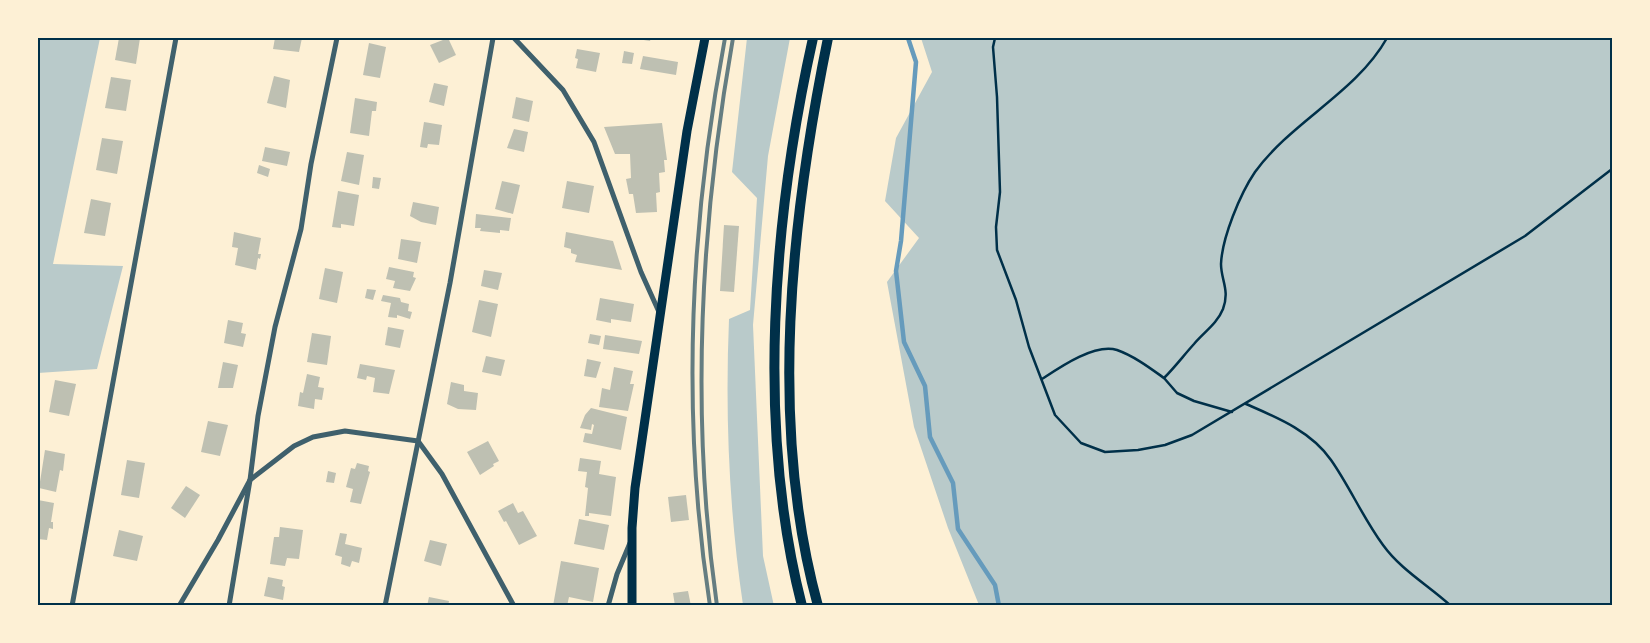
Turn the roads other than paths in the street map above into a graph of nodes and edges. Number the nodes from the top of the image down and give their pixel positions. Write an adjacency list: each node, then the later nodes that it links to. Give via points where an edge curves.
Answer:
1 (176, 38): 12 (street)
2 (337, 38): 10 (street, via 301,229 275,328)
3 (493, 38): 9 (street, via 450,283)
4 (514, 38): 8 (street, via 563,90 594,142)
5 (705, 38): 8 (main road, via 687,130)
6 (813, 38): 19 (highway, via 785,202 776,351 779,476)
7 (828, 38): 20 (highway, via 800,207 791,347 795,479 804,545)
8 (661, 315): 11 (main road, via 635,488)
9 (418, 441): 10 (street, via 345,431 313,437 294,446); 15 (street); 16 (street, via 442,474)
10 (250, 480): 13 (street); 14 (street)
11 (632, 540): 17 (street, via 616,574); 18 (main road)
12 (72, 606)
13 (179, 606)
14 (229, 606)
15 (386, 606)
16 (514, 606)
17 (608, 606)
18 (632, 606)
19 (802, 606)
20 (818, 606)

